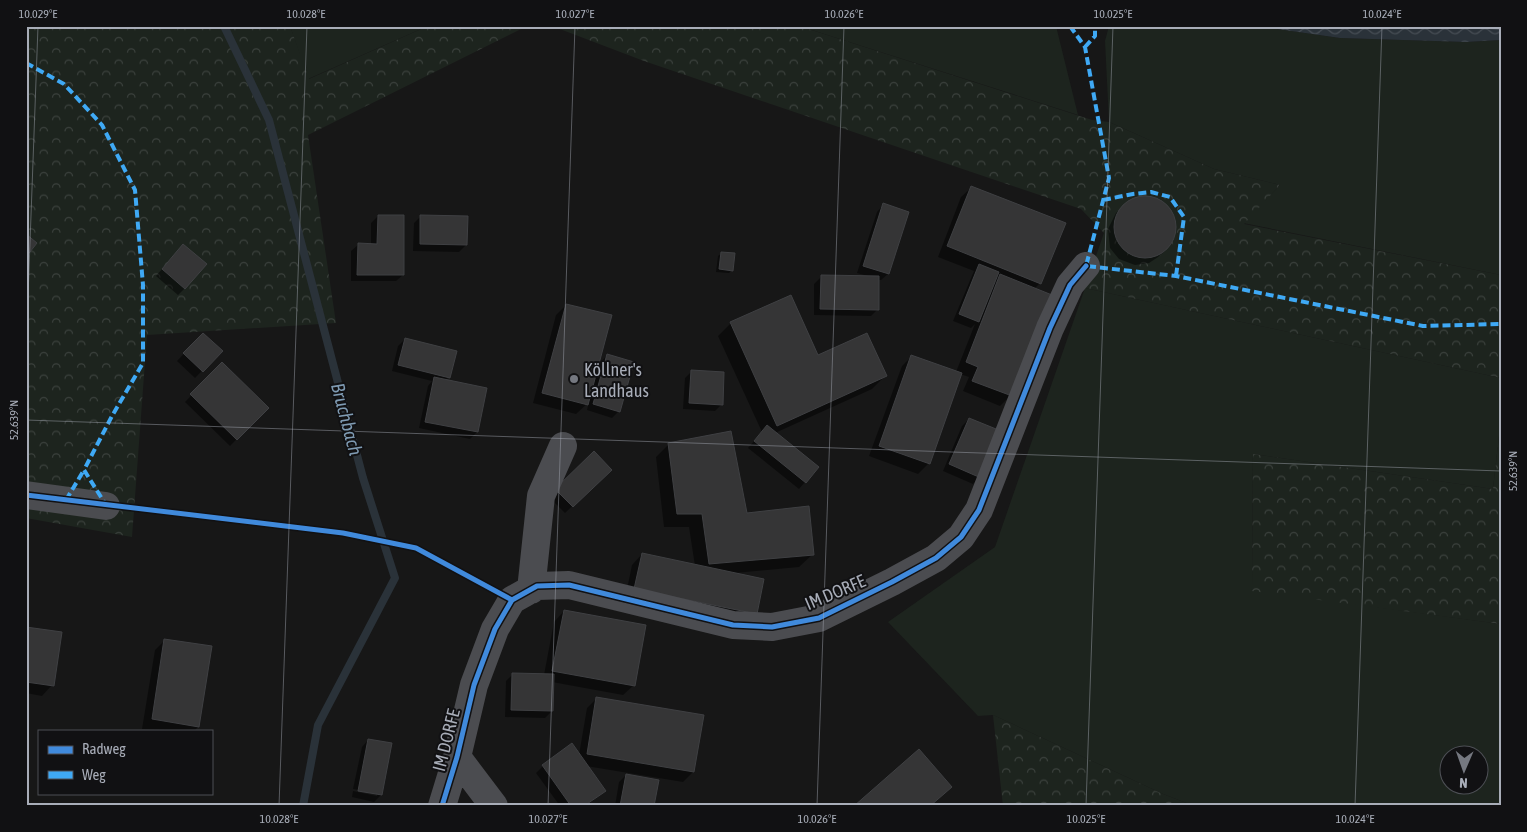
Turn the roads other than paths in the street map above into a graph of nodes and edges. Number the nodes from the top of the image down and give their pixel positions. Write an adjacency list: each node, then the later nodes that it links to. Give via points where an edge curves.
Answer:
1 (1086, 266): 5 (street, IM DORFE, via 1070,286 1050,328 979,510 961,537 936,558 819,618 772,627 733,625 569,585 537,586)
2 (564, 446): 5 (street, via 541,496)
3 (26, 495): 4 (street)
4 (106, 506)
5 (531, 590): 6 (street, IM DORFE, via 512,600 495,629 474,685)
6 (457, 757): 7 (street, IM DORFE); 8 (street)
7 (442, 806)
8 (494, 806)

